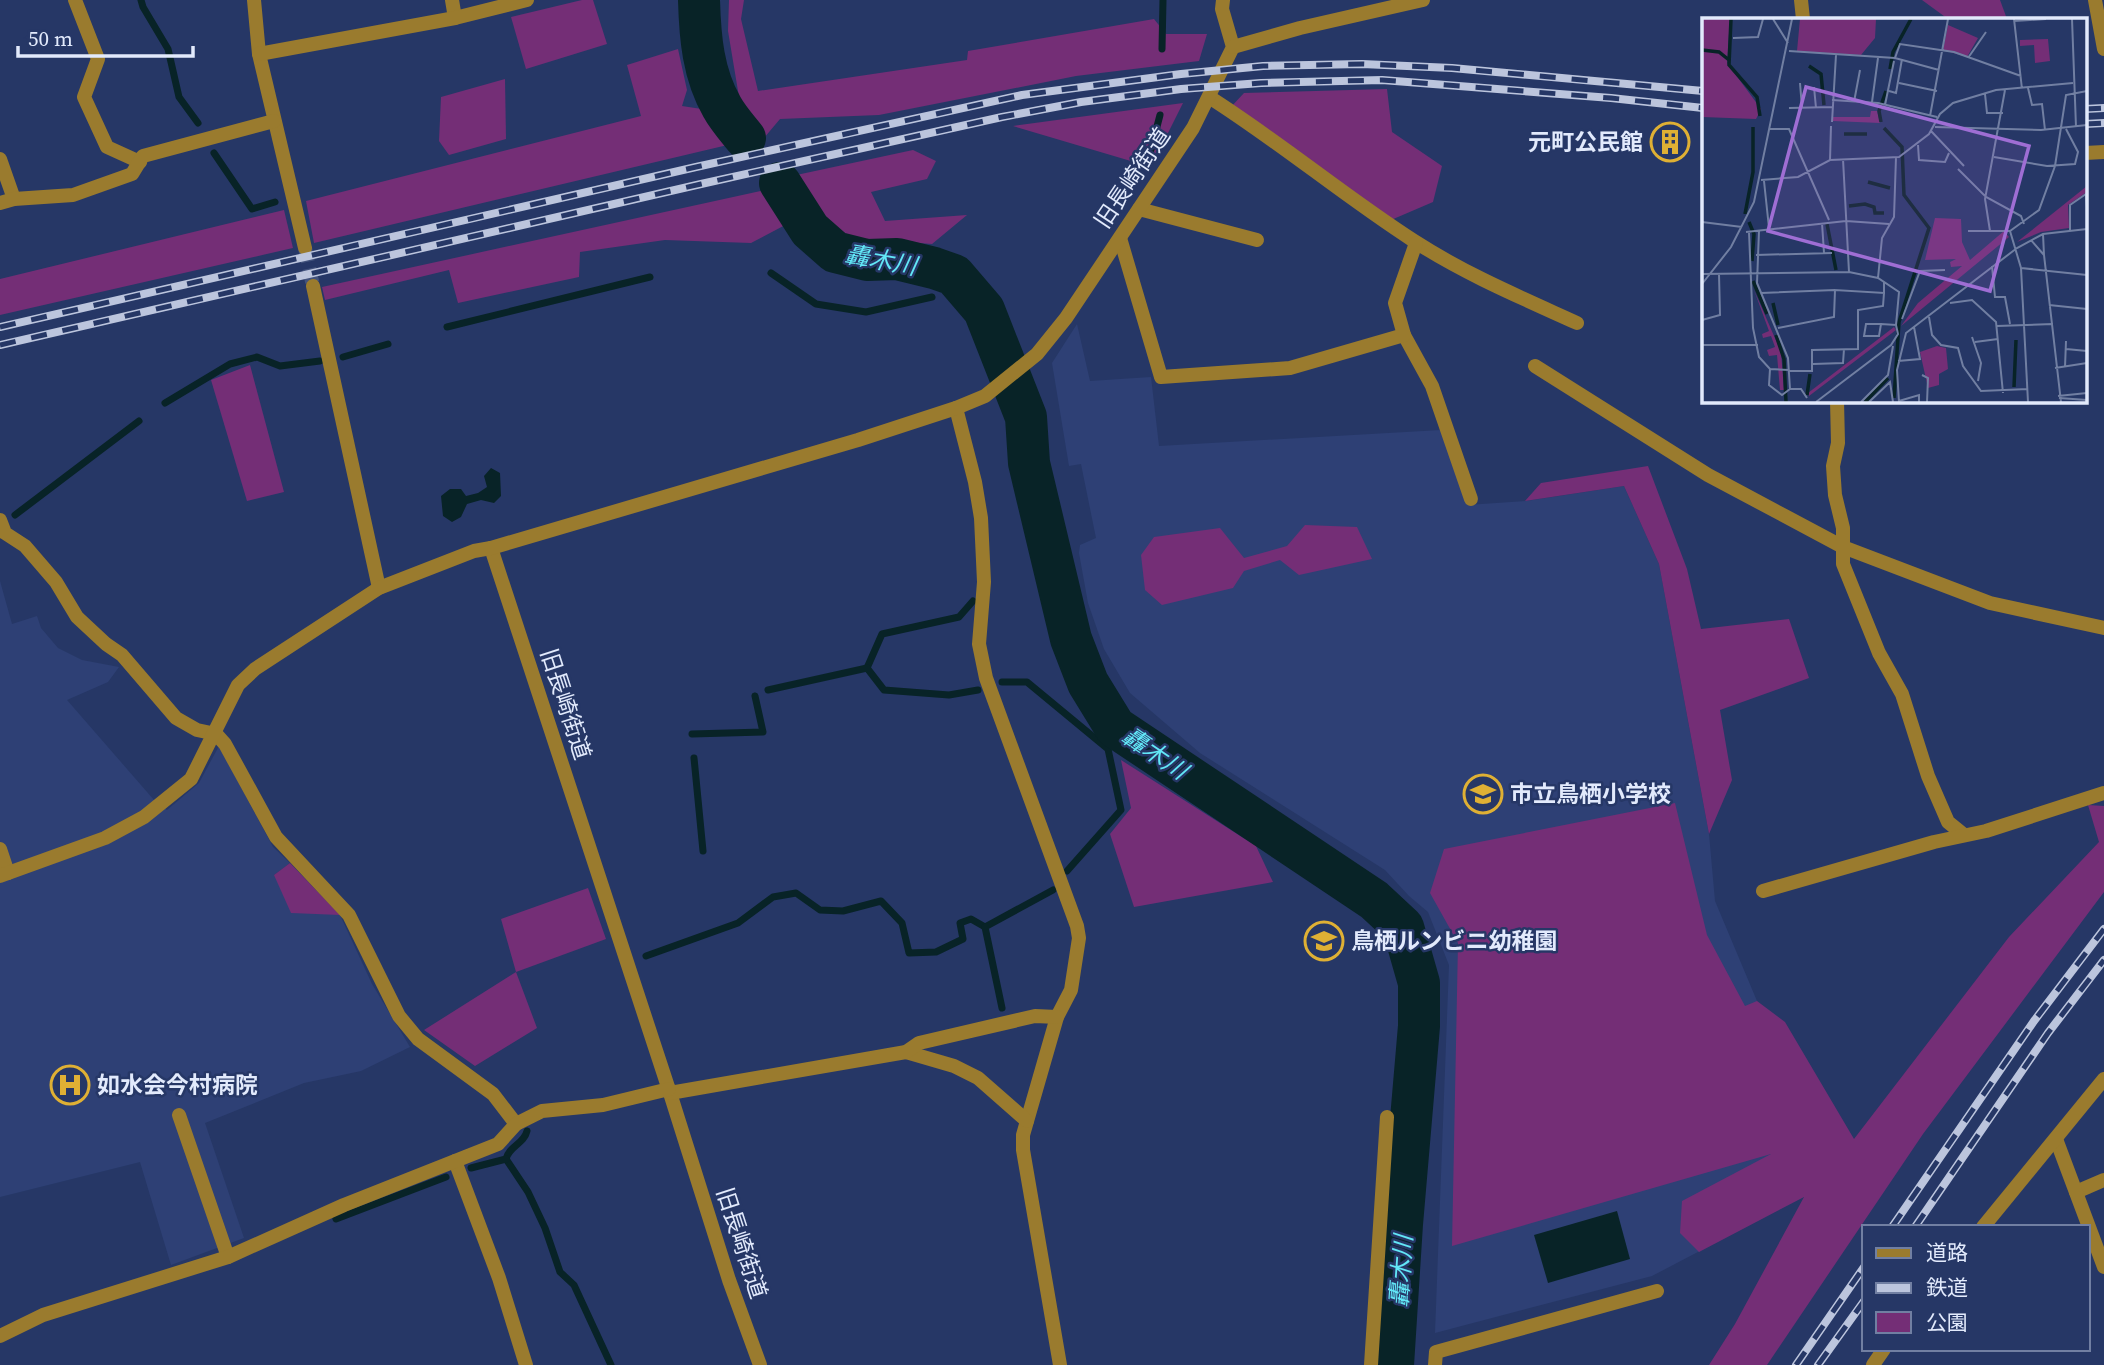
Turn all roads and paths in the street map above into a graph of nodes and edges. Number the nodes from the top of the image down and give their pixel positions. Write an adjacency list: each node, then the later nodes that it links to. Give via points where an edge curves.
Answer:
1 (75, 0): 19 (street, via 97,60 84,97 107,146)
2 (254, 0): 13 (street)
3 (452, 0): 9 (street)
4 (527, 0): 9 (street)
5 (1223, 0): 11 (street)
6 (1423, 0): 11 (street)
7 (1801, 0): 10 (street)
8 (2095, 0): 12 (street)
9 (455, 18): 13 (street)
10 (1803, 18)
11 (1233, 47): 14 (street, 旧長崎街道)
12 (2104, 49)
13 (258, 54): 15 (street)
14 (1209, 97): 21 (street, 旧長崎街道); 24 (street)
15 (275, 121): 19 (street, via 143,156); 25 (street)
16 (2104, 152): 17 (street)
17 (2086, 153)
18 (0, 159): 20 (street)
19 (139, 162): 20 (street, via 132,174 73,195)
20 (7, 201)
21 (1139, 209): 22 (street, 旧長崎街道); 23 (street)
22 (1119, 238): 28 (street, via 1161,377 1290,368); 31 (street, 旧長崎街道, via 1066,318 1027,364 985,396)
23 (1257, 240)
24 (1416, 243): 27 (street); 28 (street, via 1395,303)
25 (305, 248)
26 (313, 286): 36 (street)
27 (1577, 323)
28 (1404, 335): 32 (street, via 1432,386)
29 (1535, 366): 34 (street, via 1708,475)
30 (1837, 402): 34 (street, via 1838,443 1833,466)
31 (956, 408): 35 (street); 44 (street, via 981,518 984,583 979,643 986,678 1079,938 1071,990)
32 (1471, 499)
33 (0, 520): 38 (street, via 5,533 25,546 56,582 77,617 122,655 176,718)
34 (1843, 547): 37 (street, via 1990,603); 40 (street, via 1843,564 1879,653 1902,694 1933,788 1948,822)
35 (491, 548): 36 (street); 47 (street, 旧長崎街道)
36 (379, 588): 38 (street, via 255,669 238,685)
37 (2104, 628)
38 (216, 734): 42 (street, via 191,779 144,817 105,838); 51 (street, via 276,837 349,915 399,1016 418,1038 493,1094)
39 (2104, 793): 40 (street)
40 (1964, 835): 43 (street)
41 (0, 849): 42 (street)
42 (4, 874)
43 (1763, 891)
44 (1057, 1017): 45 (street, via 1035,1016 919,1043); 50 (street)
45 (906, 1052): 47 (street); 50 (street, via 978,1078)
46 (2104, 1079): 52 (street)
47 (670, 1091): 51 (street, via 542,1111); 64 (street, 旧長崎街道)
48 (179, 1115): 59 (street)
49 (1387, 1117): 66 (street)
50 (1027, 1121): 65 (street, via 1023,1150)
51 (516, 1124): 53 (street, via 499,1144)
52 (2056, 1139): 55 (street); 56 (street)
53 (455, 1161): 59 (street); 63 (street)
54 (2104, 1180): 55 (street)
55 (2076, 1192): 57 (street)
56 (1985, 1225)
57 (2088, 1225)
58 (2090, 1230): 60 (street)
59 (228, 1256): 62 (street, via 43,1315)
60 (2104, 1267)
61 (1657, 1291): 67 (street, via 1436,1352)
62 (1, 1333)
63 (526, 1365)
64 (760, 1365)
65 (1060, 1365)
66 (1371, 1365)
67 (1435, 1365)

